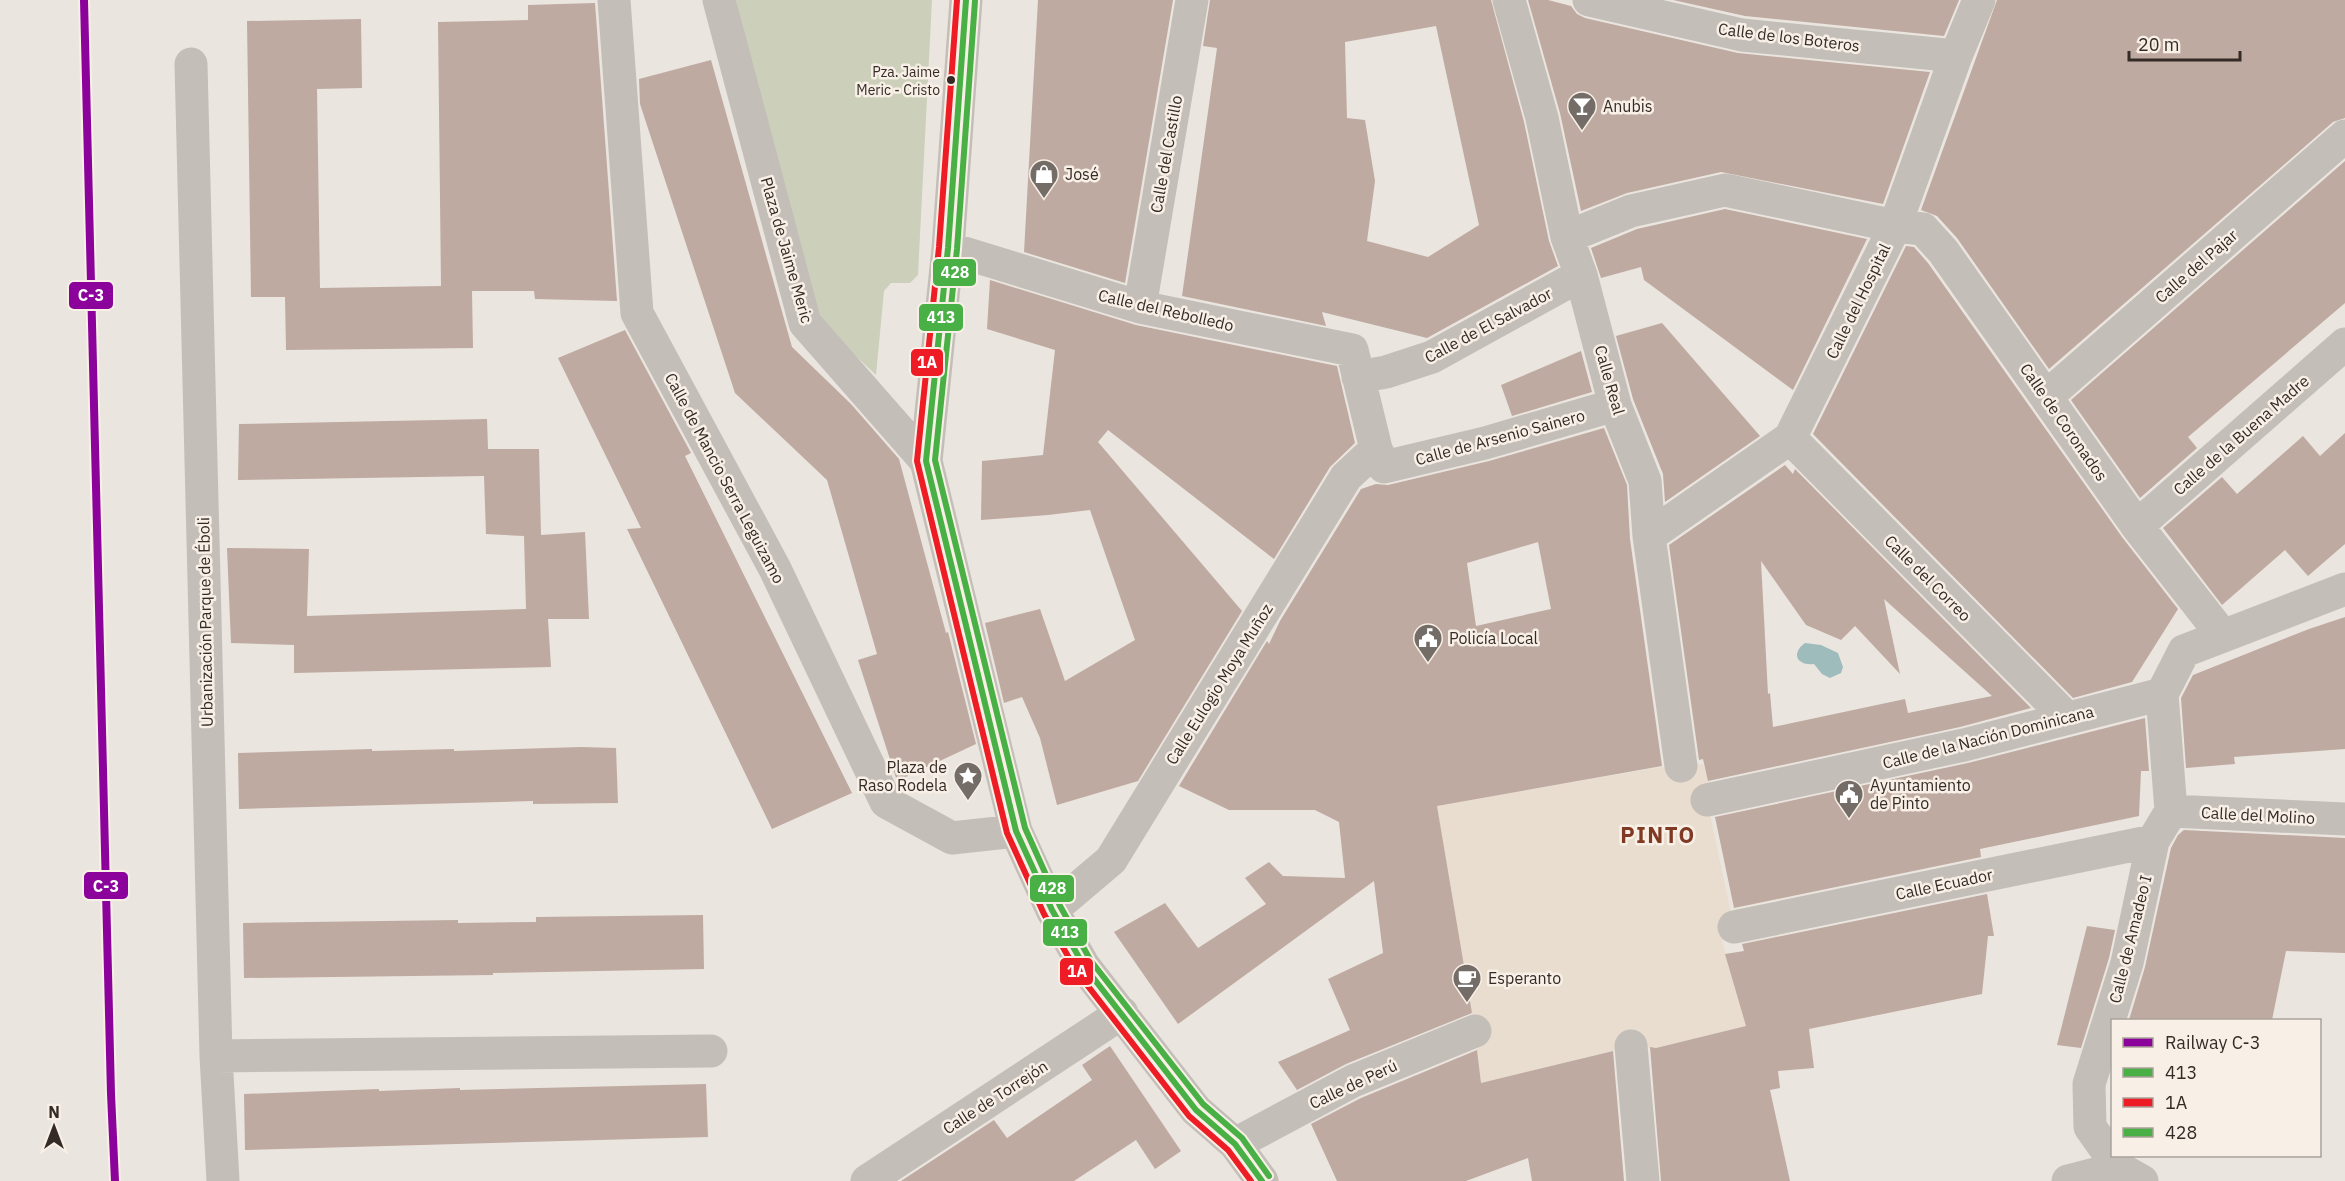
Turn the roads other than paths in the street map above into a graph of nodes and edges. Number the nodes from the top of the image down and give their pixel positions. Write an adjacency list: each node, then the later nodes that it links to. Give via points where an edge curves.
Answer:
1 (614, 0): 33 (street, Calle de Mancio Serra Leguizamo, via 637,313 775,569 886,802 952,838)
2 (719, 0): 22 (street, Plaza de Jaime Meric, via 805,323)
3 (966, 0): 13 (street)
4 (1192, 0): 15 (street, Calle del Castillo)
5 (1509, 0): 12 (street, Calle Real, via 1542,118)
6 (1589, 0): 8 (street, Calle de los Boteros, via 1742,35)
7 (1979, 0): 8 (street, Calle del Hospital)
8 (1956, 56): 11 (street, Calle del Hospital)
9 (191, 64): 41 (street, Urbanización Parque de Éboli)
10 (2345, 136): 18 (street, Calle del Pajar)
11 (1894, 226): 12 (street, Calle de Coronados, via 1725,190 1631,211); 18 (street, Calle de Coronados, via 1923,229 1943,251); 20 (street, Calle del Hospital)
12 (1567, 237): 14 (street, Calle Real)
13 (948, 248): 15 (street, Calle del Rebolledo); 22 (street)
14 (1581, 275): 17 (street, Calle de El Salvador, via 1432,357 1386,372); 19 (street, Calle Real)
15 (1140, 307): 17 (street, Calle del Rebolledo)
16 (2345, 344): 23 (street, Calle de la Buena Madre)
17 (1355, 364): 21 (street)
18 (2046, 397): 23 (street, Calle de Coronados)
19 (1615, 405): 21 (street, Calle de Arsenio Sainero, via 1485,443); 24 (street, Calle Real, via 1645,482)
20 (1790, 438): 24 (street, Calle del Hospital); 28 (street, Calle del Correo)
21 (1380, 458): 35 (street, Calle Eulogio Moya Muñoz, via 1346,477 1111,860)
22 (927, 461): 33 (street)
23 (2137, 526): 26 (street, Calle de Coronados)
24 (1649, 536): 29 (street, Calle Real)
25 (2345, 589): 26 (street)
26 (2223, 636): 27 (street, via 2184,651)
27 (2162, 694): 28 (street, Calle de la Nación Dominicana); 31 (street)
28 (2066, 717): 30 (street, Calle de la Nación Dominicana, via 1964,745)
29 (1681, 766)
30 (1707, 800)
31 (2171, 811): 32 (street, Calle del Molino); 34 (street, Calle de Amadeo I)
32 (2345, 819)
33 (1016, 831): 35 (street)
34 (2153, 841): 36 (street, Calle Ecuador); 43 (street, Calle de Amadeo I, via 2127,963 2089,1084 2090,1127)
35 (1052, 910): 37 (street, via 1084,966)
36 (1734, 927)
37 (1122, 1013): 42 (street, via 1196,1110); 47 (street, Calle de Torrejón)
38 (1475, 1031): 42 (street, Calle de Perú, via 1353,1081)
39 (1631, 1046): 49 (street)
40 (711, 1051): 41 (street)
41 (216, 1056): 46 (street, Urbanización Parque de Éboli)
42 (1235, 1144): 48 (street)
43 (2111, 1152)
44 (2116, 1157): 45 (street, Calle de Amadeo I)
45 (2131, 1175): 50 (street)
46 (223, 1181)
47 (867, 1181)
48 (1262, 1181)
49 (1643, 1181)
50 (2068, 1181)

